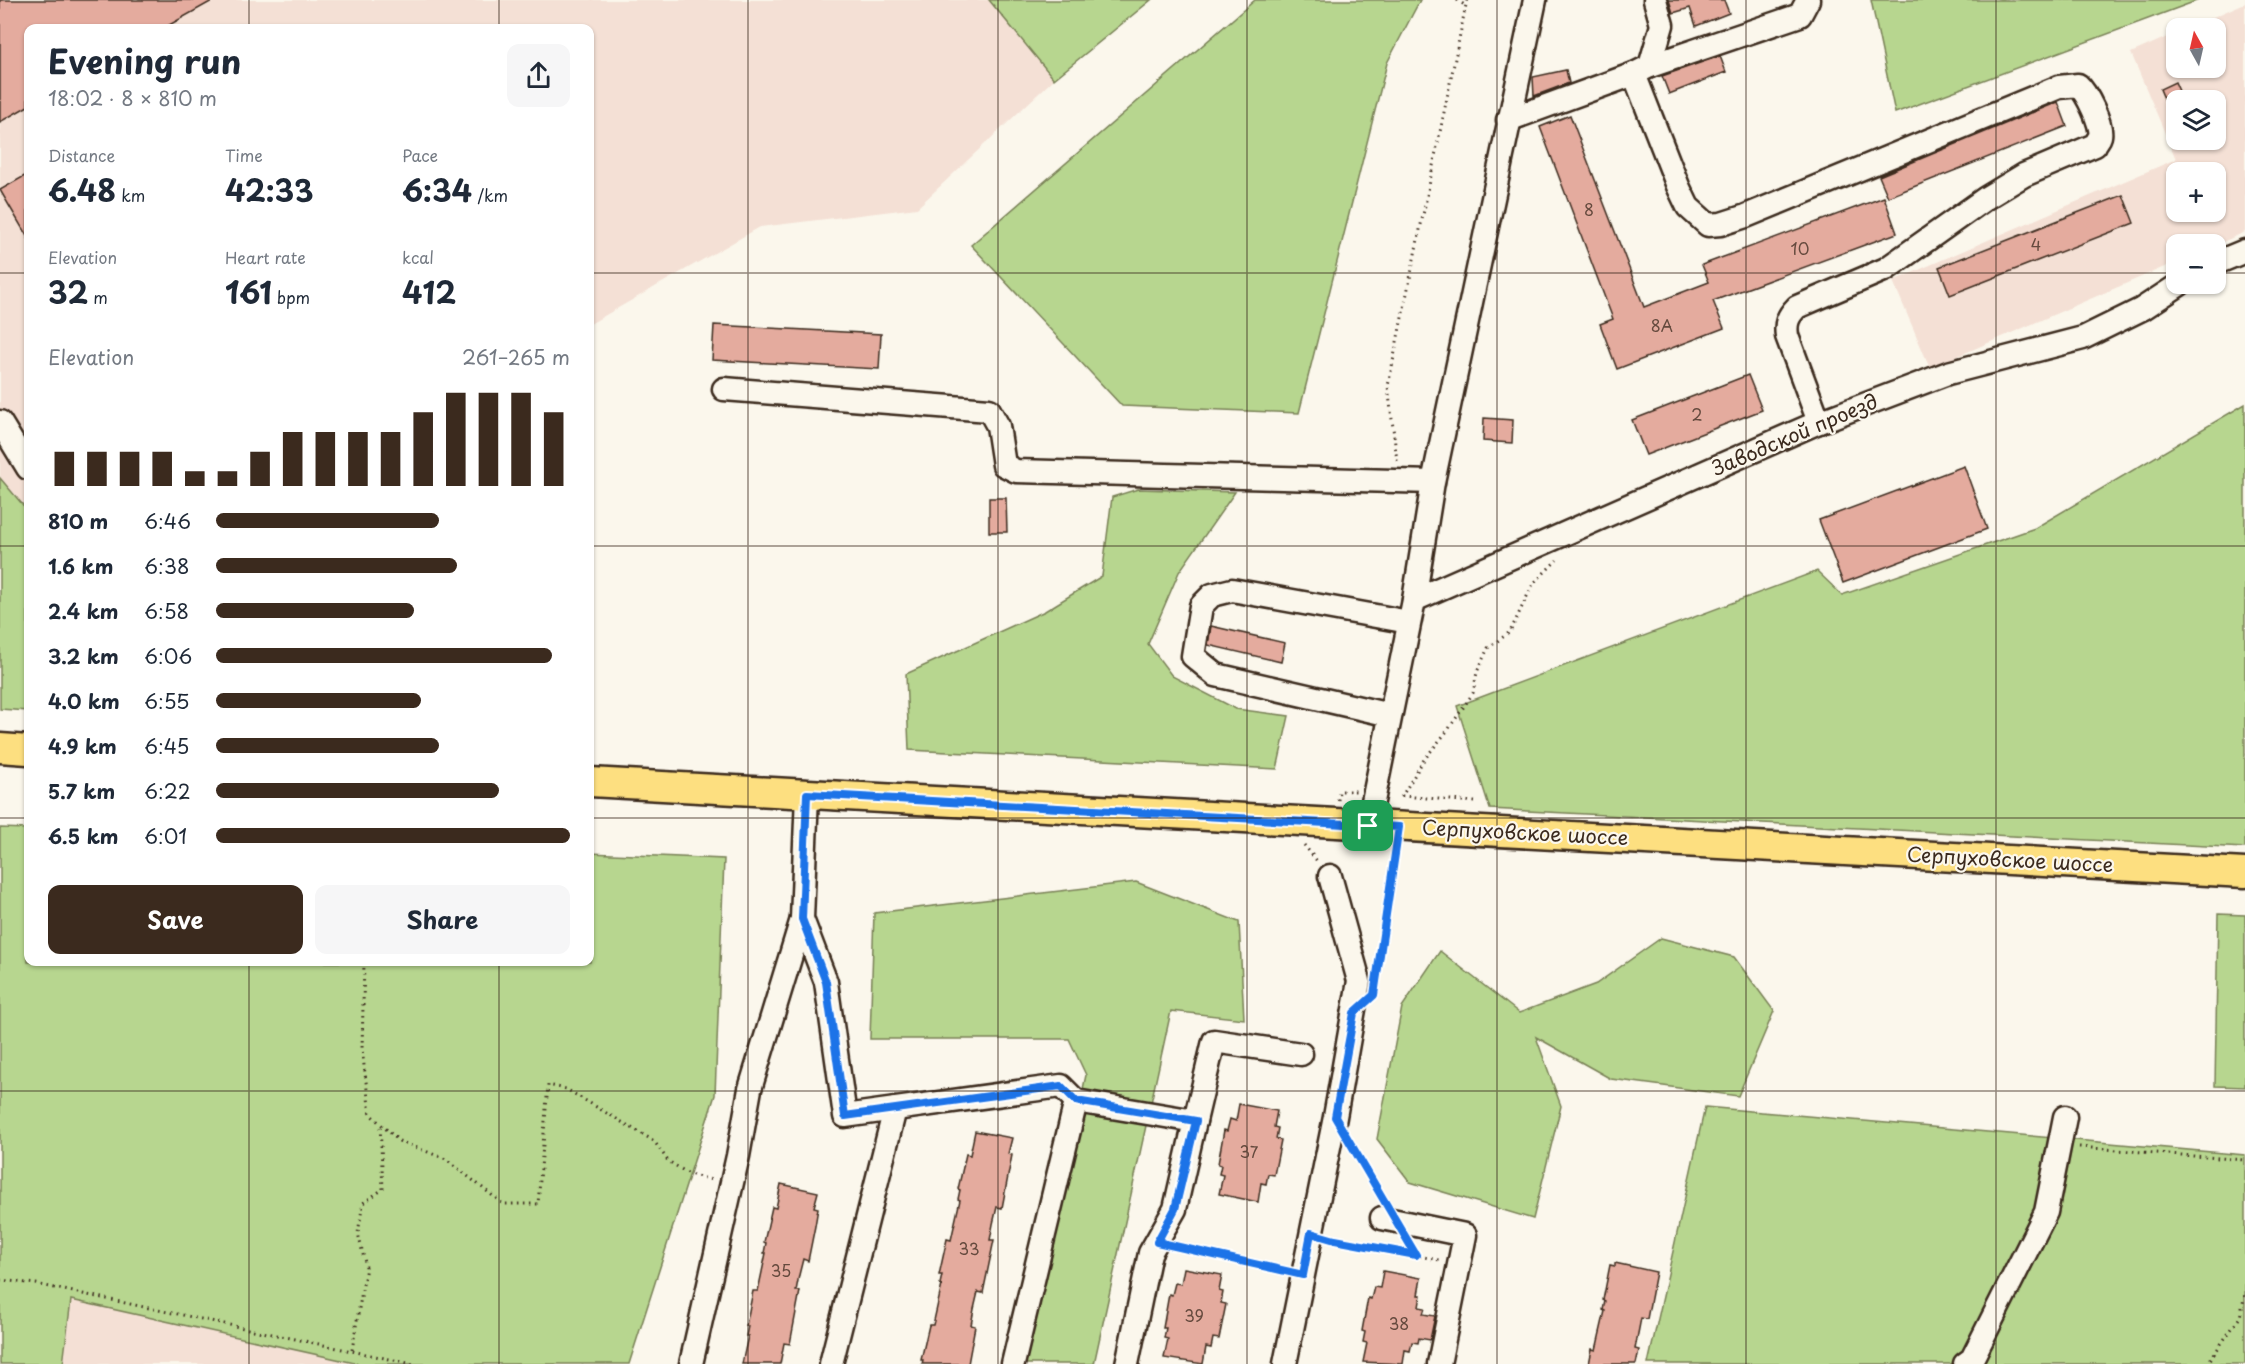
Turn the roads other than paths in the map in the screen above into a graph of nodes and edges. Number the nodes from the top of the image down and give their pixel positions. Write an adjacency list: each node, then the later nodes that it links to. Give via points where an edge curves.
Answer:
1 (1535, 0): 5 (street)
2 (1655, 0): 4 (street, via 1662,25)
3 (1808, 0): 4 (street, via 1800,15)
4 (1642, 70): 5 (street); 11 (street, via 1678,186 1688,207 1708,225 1746,216 2059,87 2079,85 2084,90 2099,127 2095,145 2024,175 1887,269 1797,307 1789,316 1787,336)
5 (1508, 120): 13 (street)
6 (2245, 251): 7 (street)
7 (2226, 259)
8 (2166, 293): 11 (street, Заводской проезд, via 2083,338 1948,373)
9 (724, 389): 13 (street, via 988,410 999,426 1004,465 1016,471)
10 (0, 422): 12 (street)
11 (1819, 422): 14 (street, Заводской проезд)
12 (24, 461)
13 (1433, 482): 14 (street)
14 (1414, 600): 15 (street)
15 (1409, 622): 16 (street); 16 (street, via 1232,590 1212,595 1201,606 1193,656 1216,675)
16 (1390, 715): 21 (street)
17 (0, 748): 18 (main road)
18 (24, 750)
19 (594, 782): 20 (main road, Серпуховское шоссе)
20 (807, 794): 21 (main road, Серпуховское шоссе); 24 (street)
21 (1368, 826): 22 (main road, Серпуховское шоссе)
22 (2245, 873)
23 (1330, 876): 35 (street, via 1359,981)
24 (802, 919): 27 (street, via 826,982 845,1116); 32 (street, via 750,1089)
25 (1301, 1054): 29 (street, via 1214,1041)
26 (1076, 1101): 27 (street, via 1061,1086); 29 (street); 31 (street)
27 (895, 1109): 33 (street)
28 (2065, 1117): 37 (street, via 2046,1212 1972,1359)
29 (1196, 1121): 34 (street, via 1175,1209 1150,1253)
30 (1385, 1212): 36 (street, via 1465,1235)
31 (1019, 1363)
32 (691, 1364)
33 (831, 1364)
34 (1127, 1364)
35 (1285, 1364)
36 (1439, 1364)
37 (1965, 1364)

